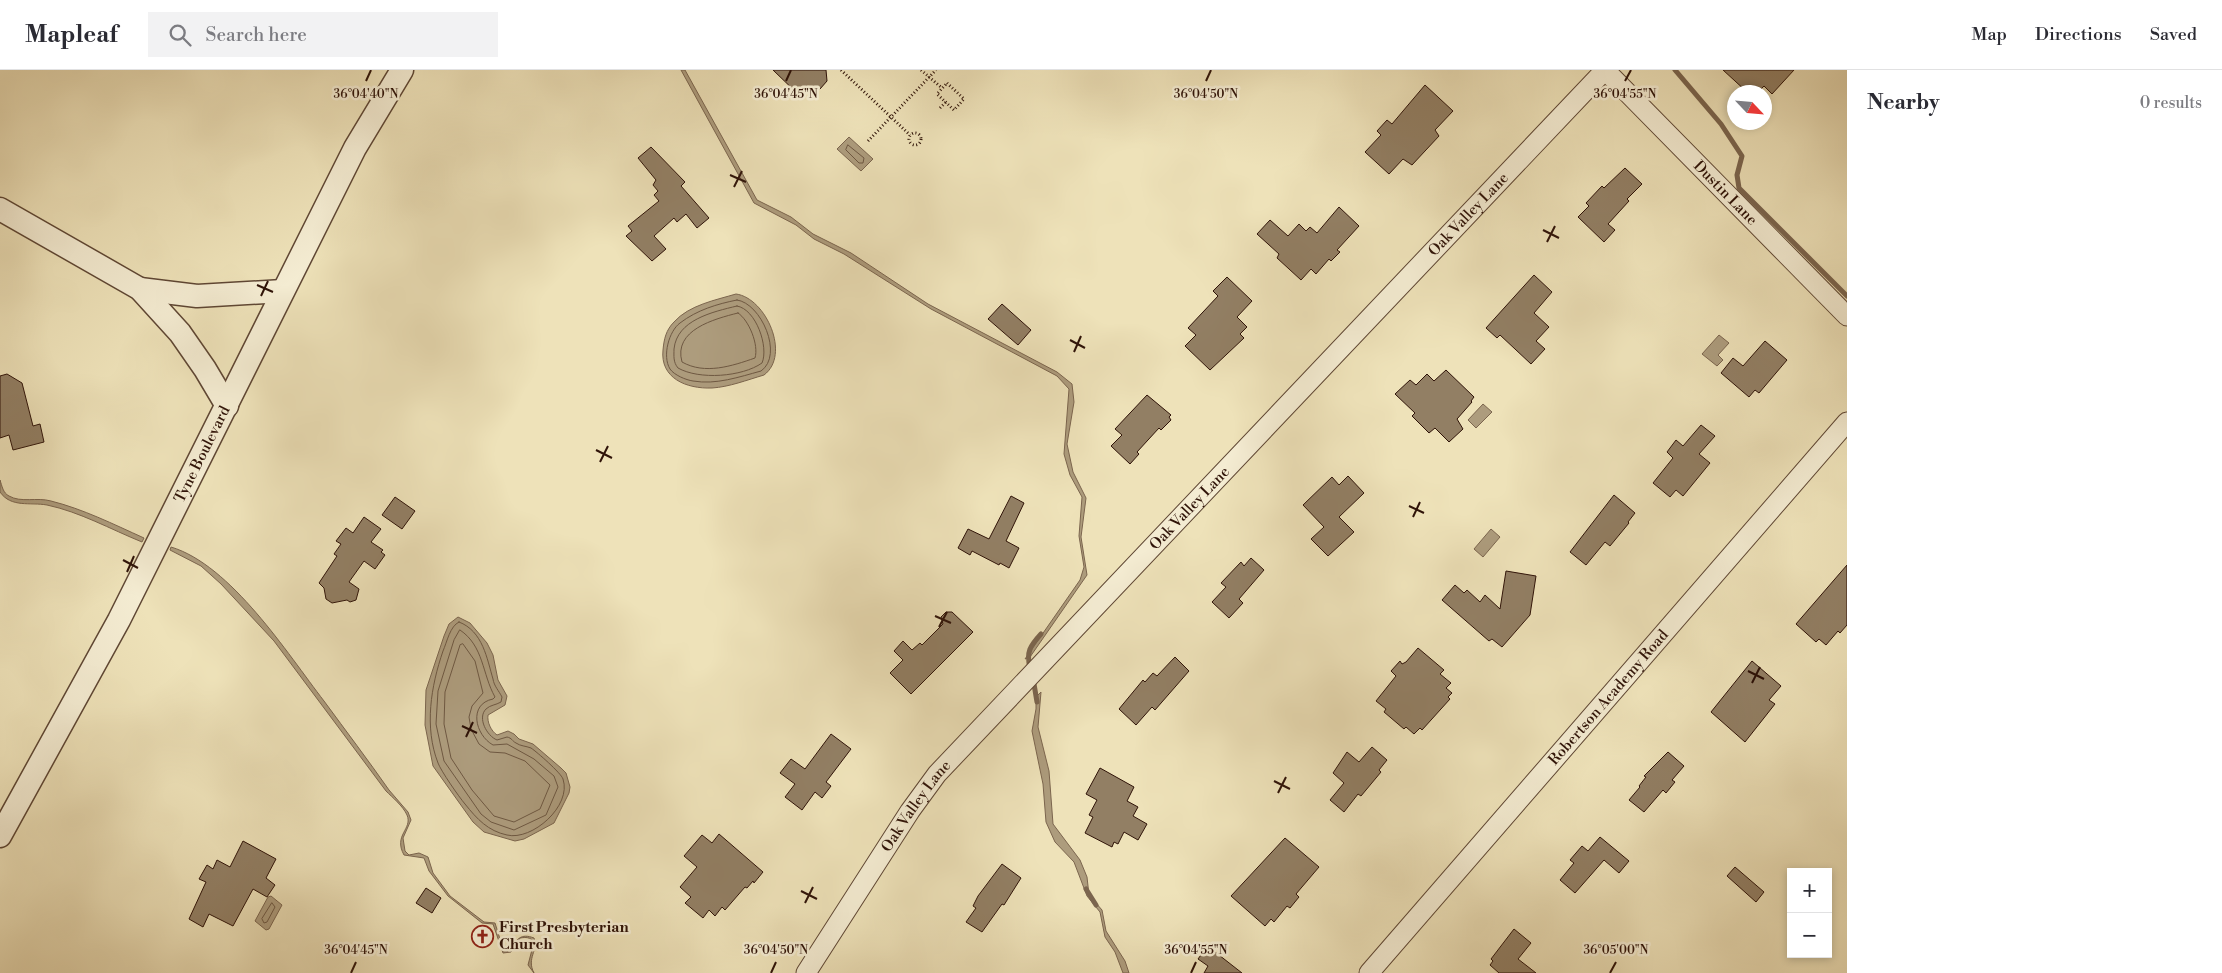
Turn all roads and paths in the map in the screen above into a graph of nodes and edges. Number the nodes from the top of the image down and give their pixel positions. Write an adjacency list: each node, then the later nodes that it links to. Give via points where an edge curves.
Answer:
1 (402, 70): 17 (street, Tyne Boulevard, via 355,148)
2 (841, 70): 12 (path)
3 (921, 70): 6 (path)
4 (936, 70): 6 (path)
5 (1605, 70): 18 (street, Dustin Lane); 22 (street, Oak Valley Lane, via 937,774)
6 (929, 77): 8 (path); 12 (path)
7 (960, 86): 9 (path)
8 (942, 88): 9 (path, via 947,83); 10 (path, via 936,94)
9 (956, 91): 10 (path, via 964,99 961,106 954,110)
10 (946, 102): 11 (path)
11 (940, 108)
12 (891, 117): 13 (path); 14 (path)
13 (910, 135): 13 (path, via 910,144 919,144 922,138 919,134)
14 (868, 141)
15 (0, 208): 16 (street)
16 (140, 289): 17 (street, via 197,296); 19 (street, via 180,333)
17 (284, 291): 19 (street, Tyne Boulevard)
18 (1847, 316)
19 (227, 406): 21 (street, Tyne Boulevard, via 119,620)
20 (1847, 422): 23 (street, Robertson Academy Road)
21 (1, 833)
22 (806, 973)
23 (1369, 973)

